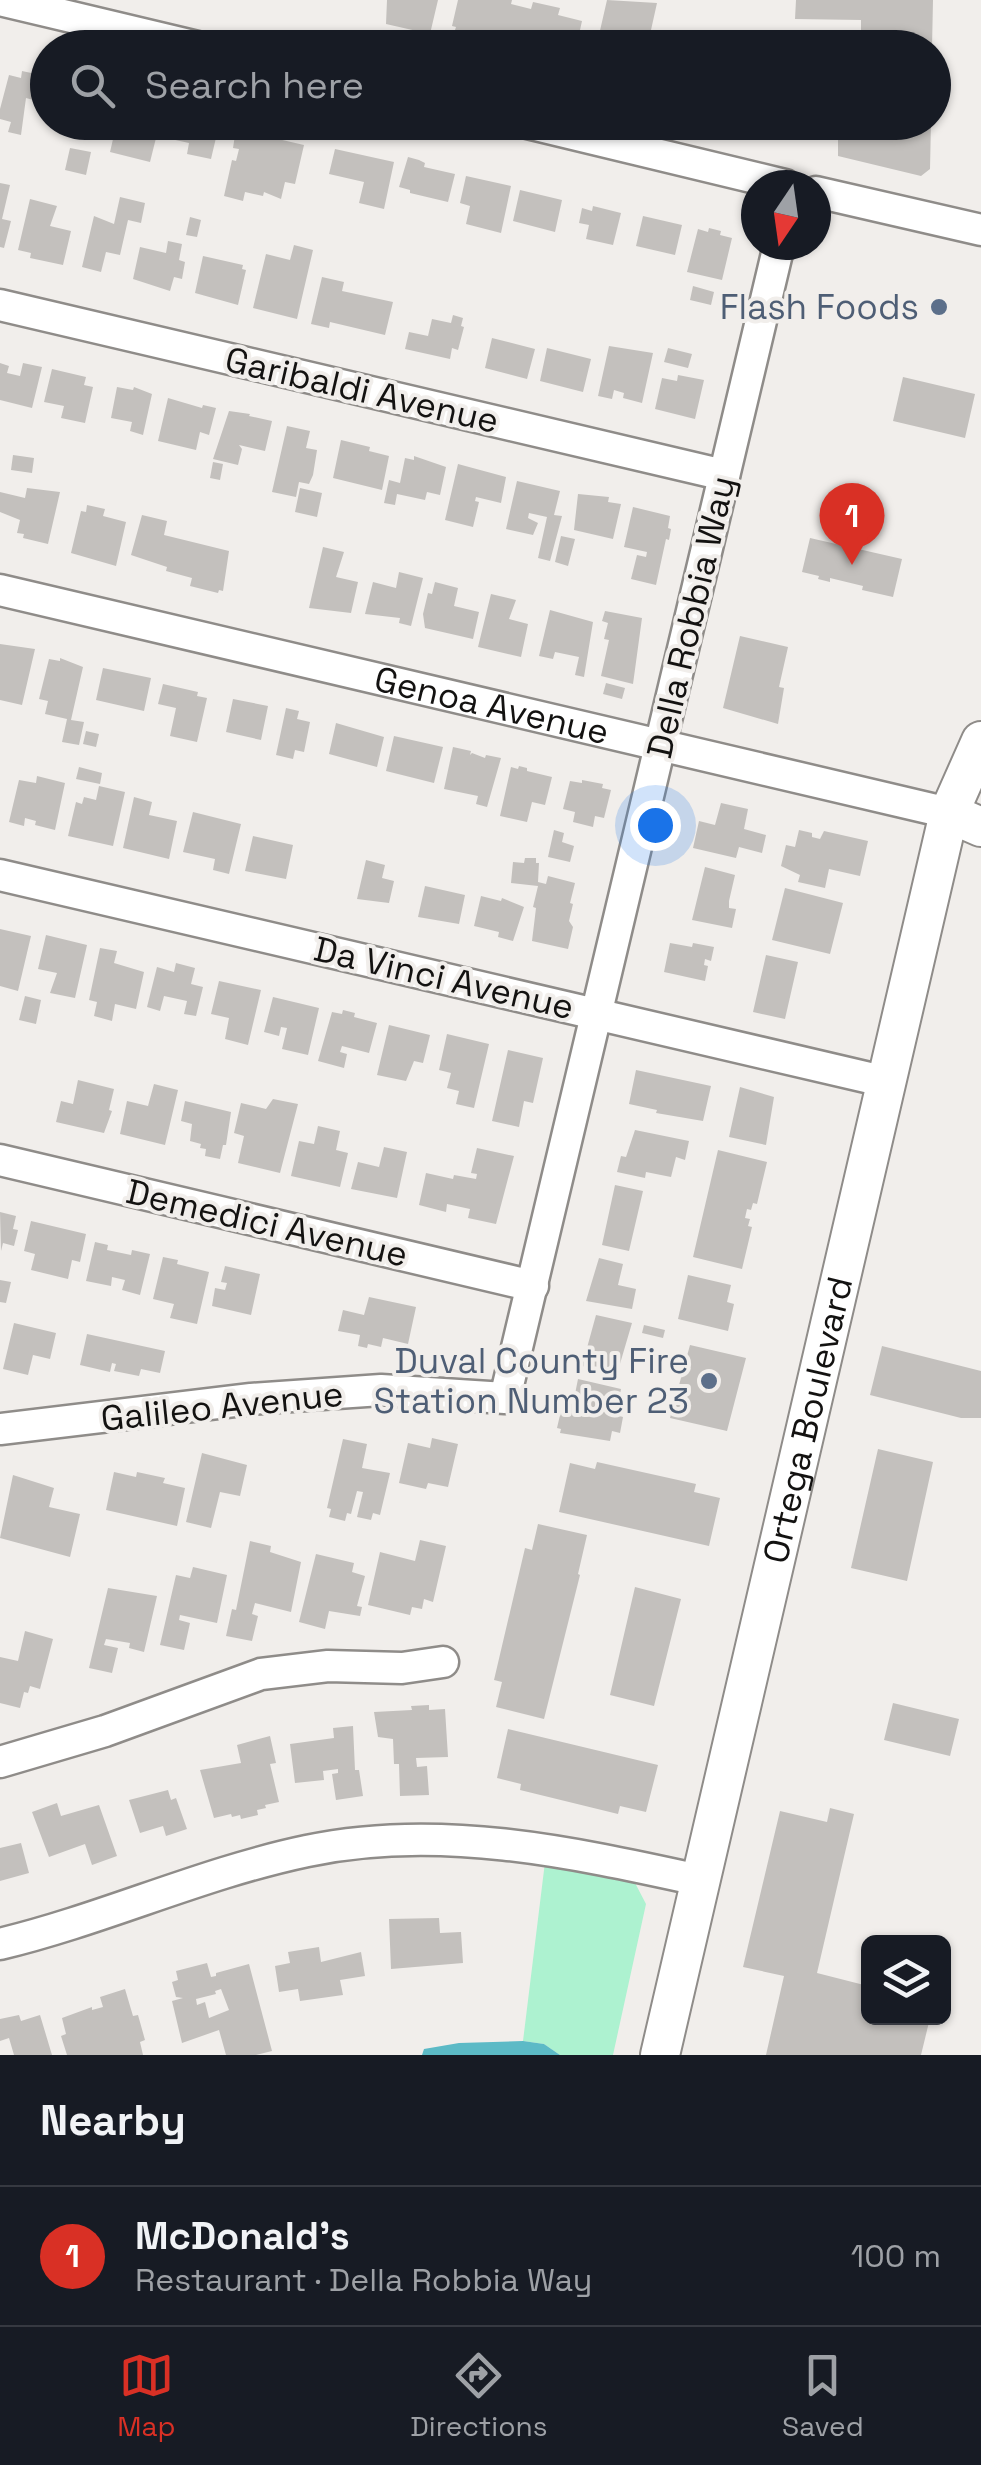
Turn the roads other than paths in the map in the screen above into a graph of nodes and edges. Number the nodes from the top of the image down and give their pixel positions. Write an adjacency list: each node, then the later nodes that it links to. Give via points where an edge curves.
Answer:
1 (0, 0): 2 (street)
2 (126, 30)
3 (598, 140): 4 (street)
4 (741, 174)
5 (831, 195): 6 (street)
6 (981, 230)
7 (774, 260): 9 (street, Della Robbia Way)
8 (0, 305): 9 (street, Garibaldi Avenue)
9 (724, 476): 12 (street, Della Robbia Way)
10 (0, 590): 12 (street, Genoa Avenue)
11 (981, 741): 13 (main road, Ortega Boulevard)
12 (660, 744): 13 (street, Genoa Avenue); 15 (street, Della Robbia Way)
13 (968, 798): 16 (main road, Ortega Boulevard)
14 (0, 874): 15 (street, Da Vinci Avenue)
15 (598, 1014): 16 (street, Da Vinci Avenue); 18 (street, Della Robbia Way)
16 (887, 1082): 23 (main road, Ortega Boulevard)
17 (0, 1160): 18 (street, Demedici Avenue)
18 (533, 1286): 19 (street, Della Robbia Way)
19 (505, 1398): 20 (street, Galileo Avenue, via 380,1390)
20 (0, 1429)
21 (443, 1662): 22 (street, via 260,1674)
22 (0, 1762)
23 (700, 1880): 24 (street, via 582,1854 413,1840 310,1850); 25 (main road, Ortega Boulevard)
24 (0, 1944)
25 (660, 2055)

